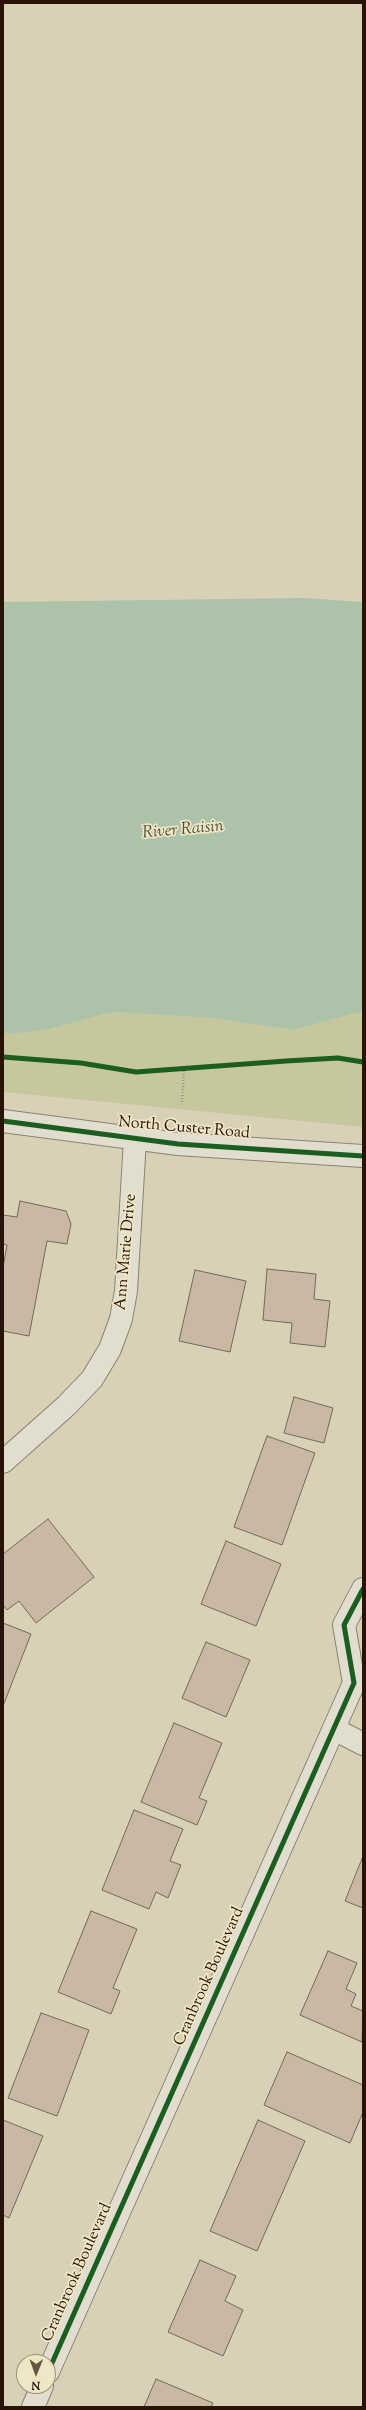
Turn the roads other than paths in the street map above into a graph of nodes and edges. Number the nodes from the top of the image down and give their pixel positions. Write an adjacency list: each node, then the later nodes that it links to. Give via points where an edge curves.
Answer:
1 (3, 1121): 2 (street, North Custer Road)
2 (135, 1139): 3 (street, North Custer Road); 4 (street, Ann Marie Drive, via 126,1291 121,1319 110,1350 92,1379 60,1412)
3 (363, 1156)
4 (3, 1462)
5 (363, 1589): 6 (street, Cranbrook Boulevard, via 344,1625)
6 (358, 1680): 7 (street, Cranbrook Boulevard)
7 (334, 1729): 8 (street); 9 (street, Cranbrook Boulevard)
8 (363, 1744)
9 (56, 2354)
10 (39, 2394): 11 (street)
11 (33, 2407)

